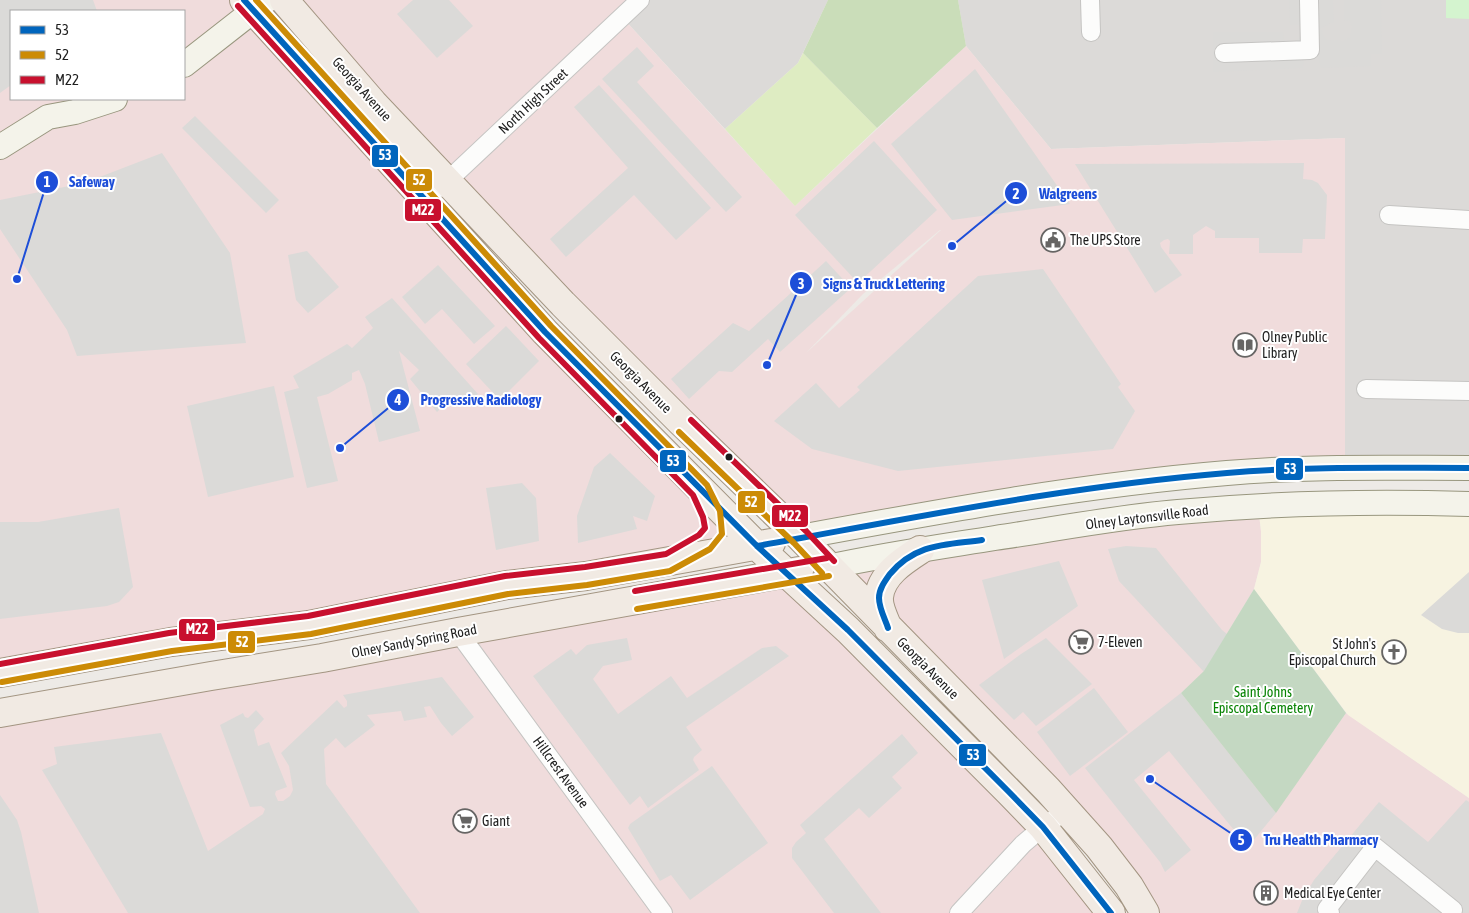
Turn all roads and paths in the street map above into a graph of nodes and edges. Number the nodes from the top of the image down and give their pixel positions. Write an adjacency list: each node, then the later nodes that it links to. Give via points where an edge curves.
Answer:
1 (284, 0): 11 (main road, Georgia Avenue)
2 (640, 0): 11 (street, North High Street)
3 (1090, 0): 6 (street)
4 (1309, 0): 7 (street, via 1310,50)
5 (255, 4): 8 (main road); 12 (main road, Georgia Avenue)
6 (1091, 32)
7 (1224, 53)
8 (185, 64)
9 (112, 100): 10 (main road, via 75,112 62,129 48,136 22,134)
10 (0, 147)
11 (447, 182): 12 (street, North High Street); 22 (main road, Georgia Avenue, via 602,343)
12 (426, 201): 18 (main road, Georgia Avenue, via 545,332)
13 (1388, 215): 14 (street)
14 (1469, 220)
15 (1366, 389): 16 (street)
16 (1469, 392)
17 (1469, 468): 22 (main road, via 1322,468 1227,473 1019,499)
18 (700, 490): 23 (main road, Georgia Avenue); 25 (main road, via 712,514 714,531 705,542)
19 (1435, 503): 20 (main road, Olney Laytonsville Road); 21 (main road); 24 (main road, Olney Laytonsville Road, via 1258,506 1178,512)
20 (1469, 504)
21 (1469, 516)
22 (800, 537): 23 (main road); 26 (main road, Georgia Avenue)
23 (757, 546): 25 (main road); 27 (main road, Georgia Avenue)
24 (920, 550): 26 (main road, Olney Laytonsville Road); 28 (main road, via 902,562 882,584 879,598)
25 (669, 562): 30 (main road, via 507,585 309,626 171,642)
26 (828, 567): 27 (main road, Olney Sandy Spring Road); 28 (main road, Georgia Avenue)
27 (786, 573): 29 (main road, Olney Sandy Spring Road); 33 (main road, Georgia Avenue, via 854,636)
28 (888, 628): 32 (main road, Georgia Avenue)
29 (458, 632): 31 (main road, Olney Sandy Spring Road); 34 (street, Hillcrest Avenue)
30 (0, 673)
31 (0, 713)
32 (1067, 810): 33 (street); 37 (main road, Georgia Avenue, via 1099,847)
33 (1043, 827): 35 (street); 36 (main road, Georgia Avenue)
34 (663, 913)
35 (959, 913)
36 (1111, 913)
37 (1145, 913)
38 (1330, 913): 39 (street, via 1328,909 1375,847 1453,910)
39 (1451, 913)

